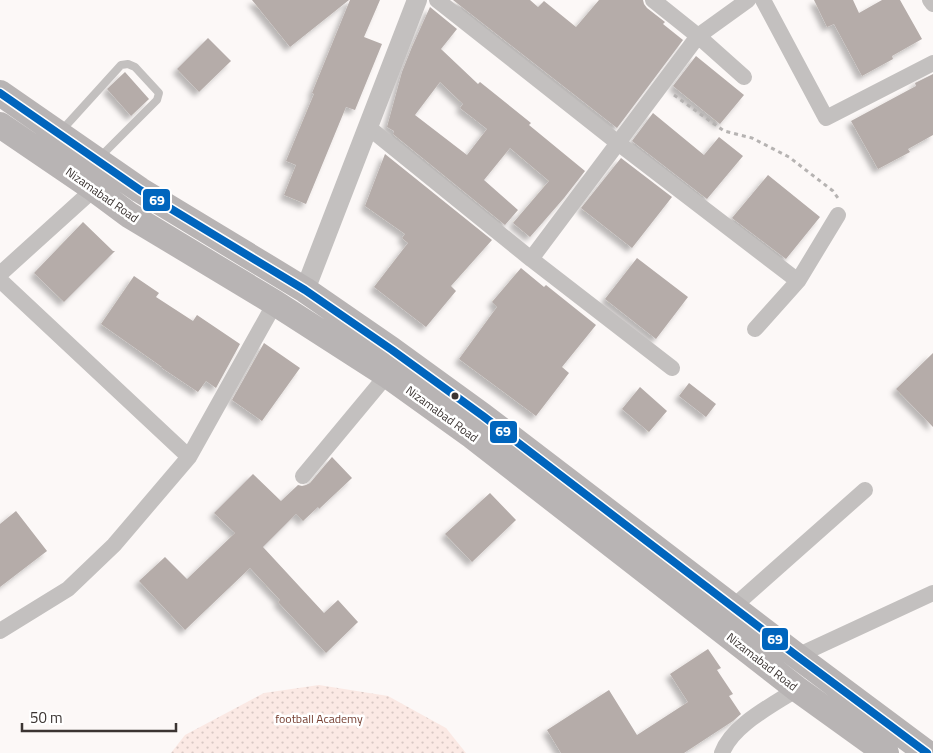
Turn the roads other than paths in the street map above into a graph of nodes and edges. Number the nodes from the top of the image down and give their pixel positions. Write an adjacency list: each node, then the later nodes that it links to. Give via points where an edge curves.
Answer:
1 (417, 0): 13 (street)
2 (437, 0): 15 (street)
3 (653, 0): 8 (street)
4 (748, 0): 8 (street)
5 (763, 0): 9 (street, via 826,118)
6 (930, 0): 7 (street)
7 (933, 4)
8 (698, 36): 10 (street); 15 (street)
9 (933, 63)
10 (744, 77)
11 (0, 93): 14 (highway, Nizamabad Road)
12 (0, 125): 17 (highway, Nizamabad Road)
13 (368, 127): 19 (street); 23 (street)
14 (59, 133): 16 (highway, Nizamabad Road); 16 (lane, via 121,65 135,67 159,93 157,100)
15 (618, 143): 19 (street); 22 (street)
16 (97, 160): 23 (highway, Nizamabad Road, via 140,190)
17 (94, 189): 20 (street); 24 (highway, Nizamabad Road, via 129,215)
18 (838, 215): 22 (street)
19 (531, 259): 26 (street)
20 (0, 274)
21 (0, 280): 28 (street)
22 (798, 281): 25 (street)
23 (305, 290): 32 (highway, Nizamabad Road, via 484,416)
24 (275, 303): 27 (highway, Nizamabad Road); 28 (street)
25 (755, 330)
26 (672, 368)
27 (387, 375): 29 (street); 35 (highway, Nizamabad Road, via 472,436)
28 (189, 457): 33 (street, via 114,545 68,589)
29 (303, 476)
30 (865, 490): 32 (street)
31 (933, 593): 34 (street)
32 (732, 607): 34 (highway, Nizamabad Road)
33 (0, 631)
34 (797, 656): 38 (highway, Nizamabad Road)
35 (797, 689): 36 (street, via 748,721 732,736); 37 (highway, Nizamabad Road)
36 (722, 753)
37 (886, 753)
38 (927, 753)

